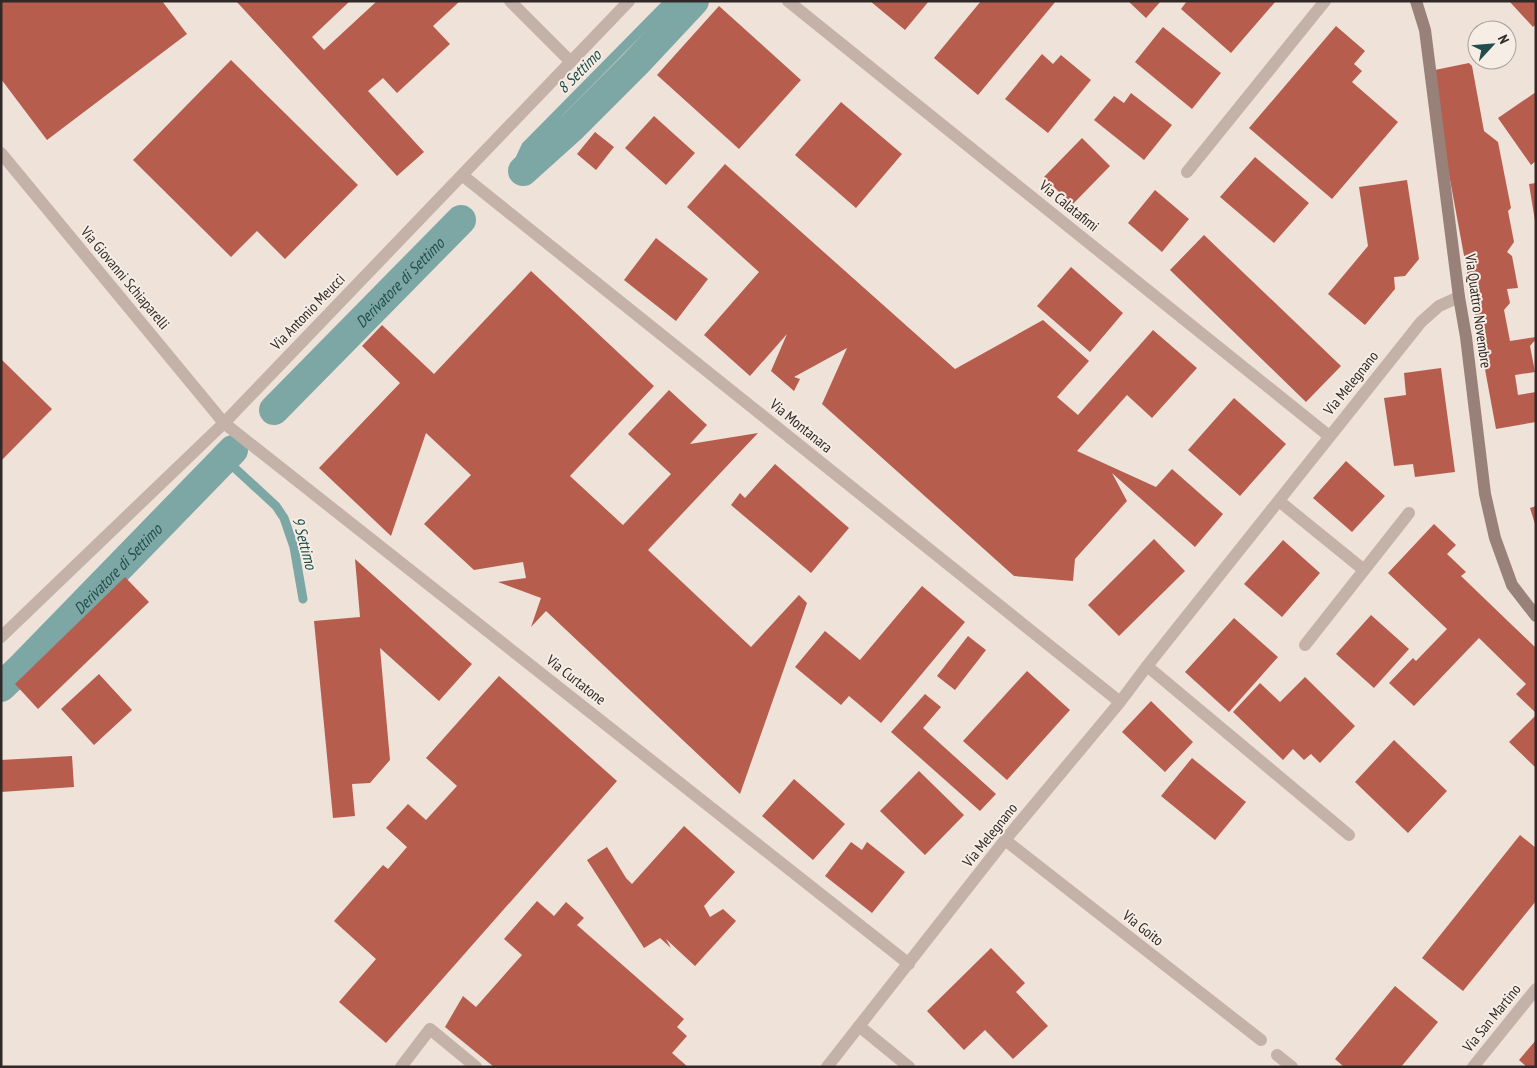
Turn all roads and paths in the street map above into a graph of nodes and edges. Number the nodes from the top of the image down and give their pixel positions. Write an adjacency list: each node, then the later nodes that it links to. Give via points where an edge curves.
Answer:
1 (510, 1): 6 (street)
2 (629, 1): 6 (street, Via Antonio Meucci)
3 (788, 1): 12 (street, Via Calatafimi)
4 (1325, 1): 8 (street)
5 (1416, 1): 10 (street, Via Quattro Novembre, via 1425,30)
6 (571, 62): 9 (street, Via Antonio Meucci)
7 (1, 153): 11 (street, Via Giovanni Schiaparelli)
8 (1187, 172)
9 (462, 175): 11 (street, Via Antonio Meucci); 20 (street, Via Montanara)
10 (1459, 297): 12 (street, Via Melegnano, via 1439,306 1421,322); 16 (street, Via Quattro Novembre, via 1485,494 1512,585)
11 (224, 423): 17 (street, Via Antonio Meucci); 23 (street, Via Curtatone)
12 (1329, 436): 13 (street, Via Melegnano)
13 (1279, 501): 15 (street); 19 (street, Via Melegnano)
14 (1409, 513): 15 (street)
15 (1364, 570): 18 (street)
16 (1536, 616)
17 (1, 637)
18 (1305, 645)
19 (1146, 666): 20 (street, Via Melegnano); 21 (street)
20 (1120, 702): 22 (street, Via Melegnano)
21 (1349, 835)
22 (1005, 840): 23 (street, Via Melegnano); 26 (street, Via Goito)
23 (909, 964): 25 (street, Via Melegnano)
24 (1536, 989): 33 (street, Via San Martino)
25 (859, 1026): 30 (street, Via Melegnano); 31 (street)
26 (1261, 1040)
27 (1278, 1055): 32 (street)
28 (401, 1067): 29 (street, via 430,1029)
29 (476, 1067)
30 (827, 1067)
31 (909, 1067)
32 (1292, 1067)
33 (1473, 1067)

